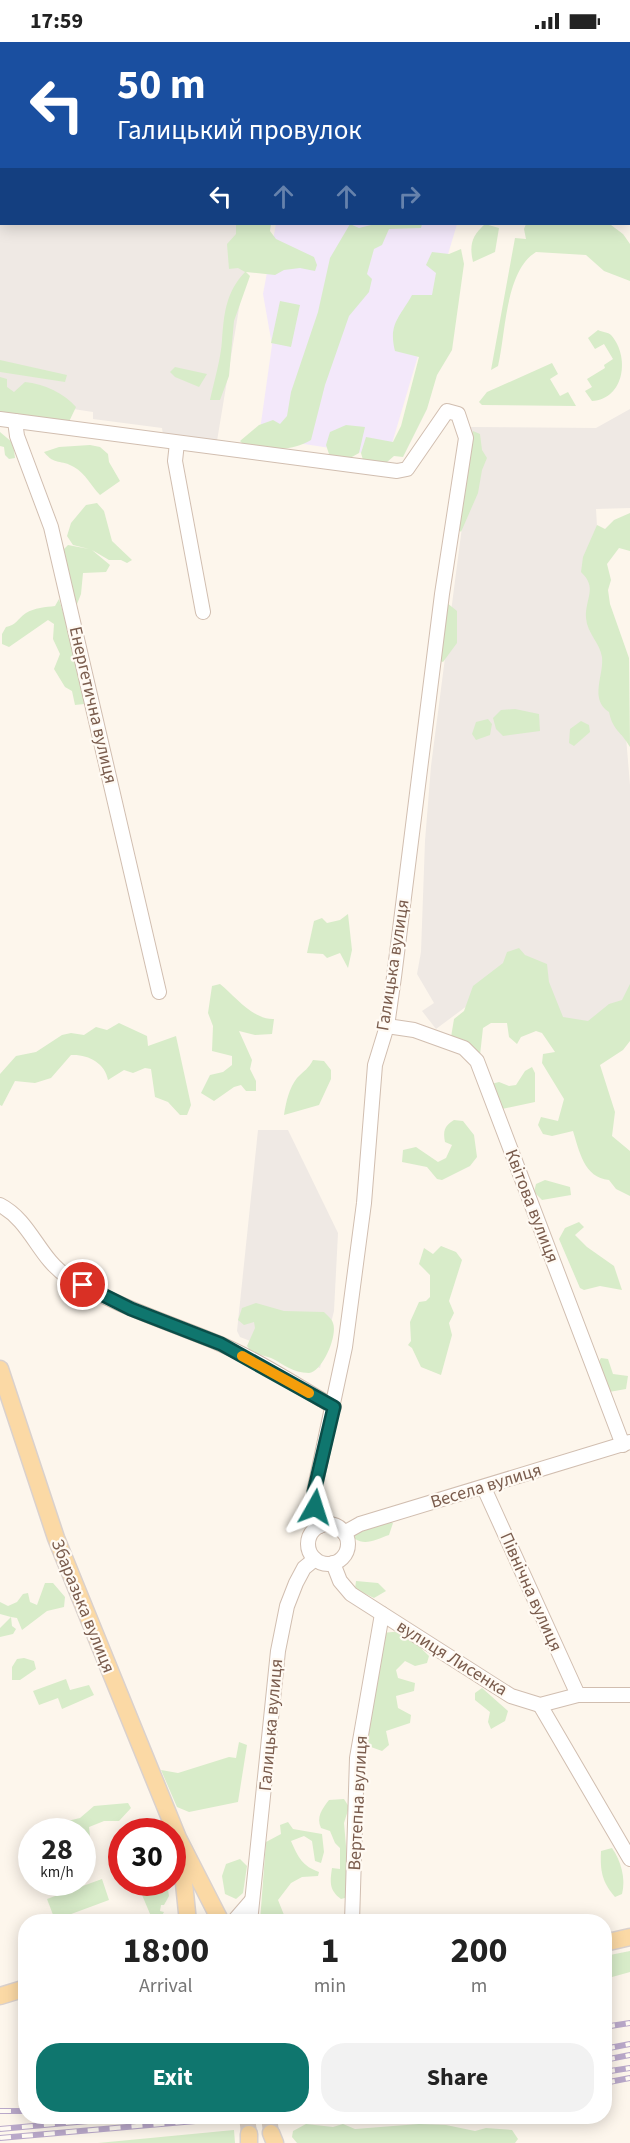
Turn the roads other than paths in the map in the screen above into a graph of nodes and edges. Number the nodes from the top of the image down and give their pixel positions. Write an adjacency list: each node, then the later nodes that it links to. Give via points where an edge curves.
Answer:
1 (0, 419): 2 (street)
2 (15, 421): 3 (street); 5 (street, Енергетична вулиця, via 51,527)
3 (177, 443): 4 (street, via 175,461); 6 (street, Галицька вулиця, via 397,471 412,462 447,411 458,414 466,438 442,594)
4 (203, 612)
5 (159, 992)
6 (387, 1026): 9 (street, Галицька вулиця, via 375,1065 364,1203); 10 (street, Квітова вулиця, via 414,1030 464,1048 477,1061)
7 (0, 1205): 9 (street, via 18,1217 48,1259 66,1276 131,1309 221,1344)
8 (0, 1369): 20 (main road, Збаразька вулиця, via 47,1515)
9 (334, 1407): 12 (street, Галицька вулиця, via 314,1492)
10 (626, 1444): 11 (street, Весела вулиця)
11 (484, 1488): 13 (street, Весела вулиця, via 360,1524); 17 (street, Північна вулиця)
12 (320, 1526): 13 (street, via 334,1525); 14 (street, via 308,1541)
13 (344, 1533): 15 (street, via 346,1551)
14 (315, 1559): 15 (street); 25 (street, Галицька вулиця, via 304,1568 296,1583 278,1651)
15 (333, 1563): 16 (street, вулиця Лисенка, via 351,1594)
16 (382, 1614): 19 (street, вулиця Лисенка, via 511,1696); 31 (street, Вертепна вулиця, via 357,1758)
17 (578, 1695): 18 (street); 19 (street)
18 (630, 1695)
19 (540, 1705): 22 (street)
20 (170, 1818)
21 (186, 1854): 28 (main road, Збаразька вулиця)
22 (630, 1859)
23 (186, 1893): 27 (main road, Збаразька вулиця)
24 (185, 1896): 26 (main road)
25 (252, 1900): 29 (street); 30 (street, Галицька вулиця)
26 (182, 1914)
27 (188, 1914)
28 (217, 1914)
29 (240, 1914)
30 (251, 1914)
31 (352, 1914)
32 (630, 1937): 33 (main road)
33 (612, 1940)

